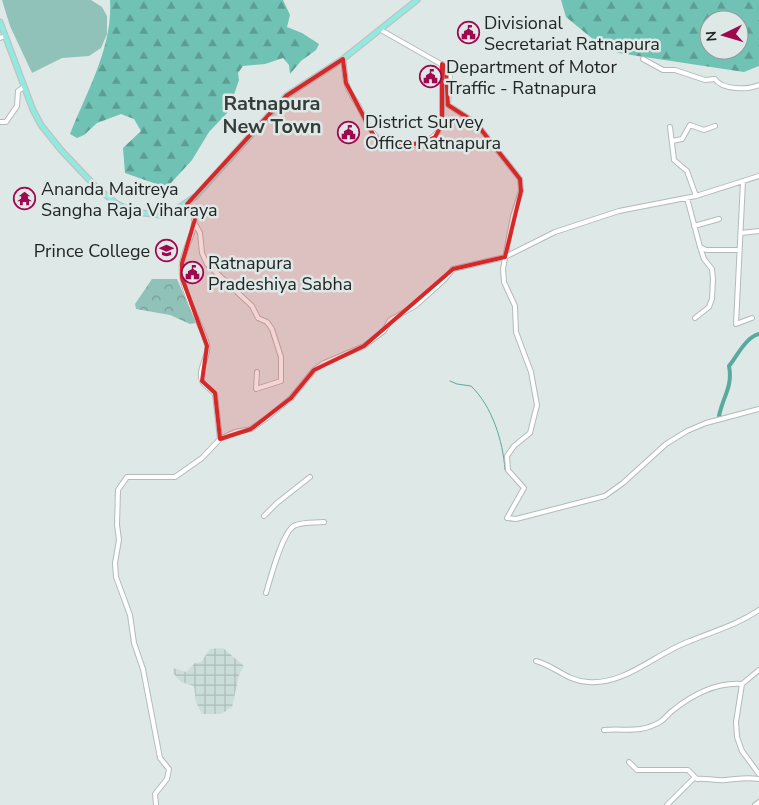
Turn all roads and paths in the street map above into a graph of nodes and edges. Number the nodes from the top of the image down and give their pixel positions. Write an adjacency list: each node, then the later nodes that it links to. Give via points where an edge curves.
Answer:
1 (417, 0): 3 (main road)
2 (0, 22): 4 (main road)
3 (382, 30): 5 (main road); 7 (street)
4 (3, 37): 9 (main road)
5 (343, 59): 7 (street, via 346,83 370,131 382,142 406,147 423,143 439,132 442,124); 18 (main road, via 286,96)
6 (643, 59): 8 (street, via 663,70 675,70 705,80 715,79 722,86 752,88)
7 (442, 64): 26 (street, via 449,72 448,105 476,123 520,179 521,191)
8 (759, 85)
9 (24, 87): 10 (street, via 18,91 17,106 6,122); 18 (main road, via 41,125 56,144 96,187 117,204 134,212 160,215)
10 (0, 122)
11 (715, 126): 13 (street, via 704,130 690,125 684,138)
12 (670, 127): 13 (street)
13 (672, 141): 16 (street, via 674,160 687,172)
14 (759, 176): 15 (street)
15 (743, 181): 16 (street); 23 (street)
16 (696, 196): 17 (street)
17 (687, 198): 21 (street); 26 (street, via 619,212 555,232)
18 (186, 204): 20 (street, via 194,215)
19 (719, 219): 21 (street)
20 (194, 224): 29 (street, via 200,233 207,264 272,329 281,358 281,381 256,388); 31 (street, via 182,263 182,278 207,346 201,378 215,394)
21 (694, 226): 24 (street)
22 (759, 231): 23 (street)
23 (741, 233): 25 (street)
24 (700, 247): 25 (street, via 706,250); 27 (street, via 712,268 712,299 709,307)
25 (739, 250): 28 (street, via 736,324)
26 (505, 257): 30 (street, via 504,282 514,306 516,332 531,372 536,405 530,433 507,456 508,470 524,488 507,518 516,519 605,496 666,444 687,431); 31 (street, via 452,269 444,280 390,320 384,331 364,346 314,370 291,398 268,417 251,429)
27 (695, 318)
28 (752, 318)
29 (257, 372)
30 (759, 410)
31 (220, 439): 46 (street, via 202,458 175,477 127,477 118,490 120,540 116,577 130,615 160,758 169,769 167,779 155,794)
32 (310, 477): 33 (street)
33 (264, 516)
34 (324, 522): 35 (street, via 295,525 290,530 273,567)
35 (266, 593)
36 (759, 610): 37 (street, via 739,623 690,640 630,673 612,679 574,680)
37 (536, 661)
38 (759, 670): 39 (street)
39 (742, 684): 40 (street, via 720,684 692,698 661,721 640,730); 42 (street, via 737,737 742,751)
40 (604, 730)
41 (629, 762): 43 (street, via 637,770 688,770)
42 (759, 774)
43 (694, 778): 44 (street, via 724,781 743,777); 47 (street)
44 (759, 779)
45 (759, 802): 48 (street)
46 (156, 805)
47 (667, 805)
48 (755, 805)

